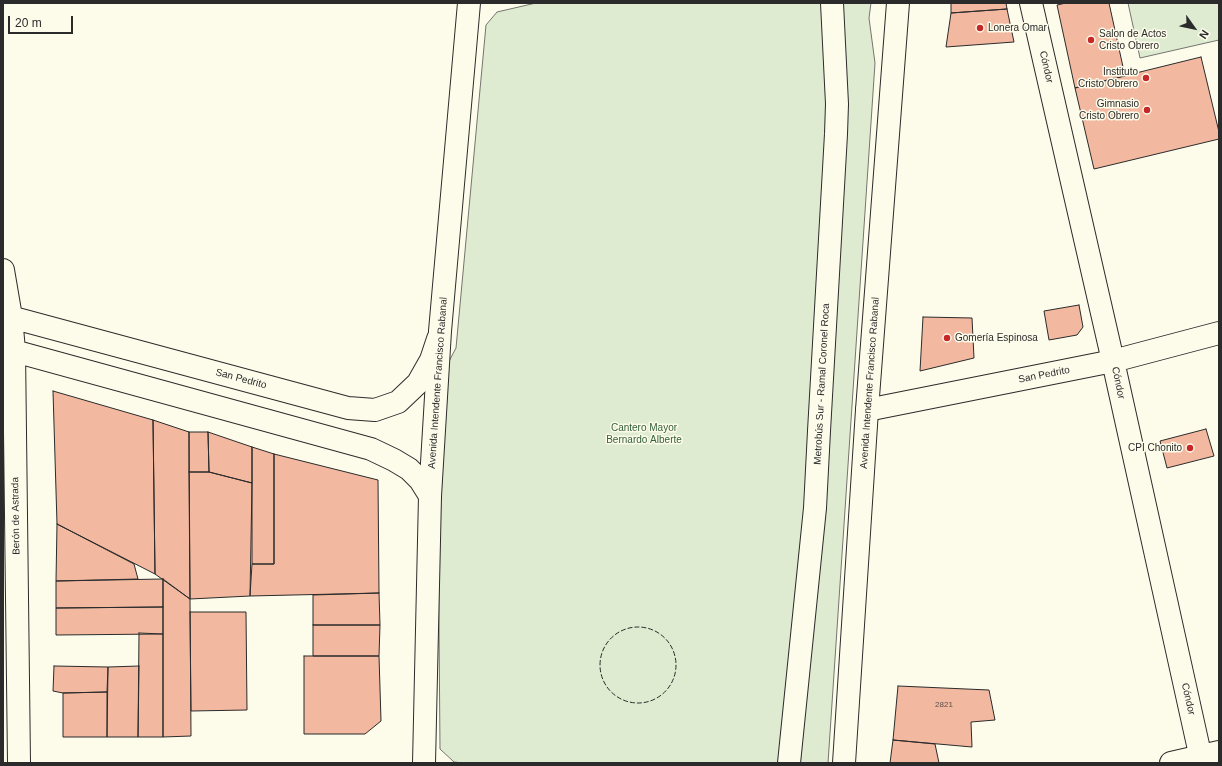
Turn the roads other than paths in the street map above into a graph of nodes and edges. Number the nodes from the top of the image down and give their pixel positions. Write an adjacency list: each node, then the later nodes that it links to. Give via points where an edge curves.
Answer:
1 (469, 3): 7 (street, Avenida Intendente Francisco Rabanal)
2 (832, 3): 16 (street, Metrobús Sur - Ramal Coronel Roca, via 836,134 815,508)
3 (898, 3): 11 (street, Avenida Intendente Francisco Rabanal)
4 (1031, 3): 10 (street, Cóndor)
5 (3, 270): 6 (street, Berón de Astrada)
6 (7, 316): 7 (street, San Pedrito, via 348,408 376,410 398,402 418,383 431,360); 9 (street, Berón de Astrada)
7 (440, 331): 12 (street, Avenida Intendente Francisco Rabanal)
8 (1219, 333): 10 (street, San Pedrito)
9 (9, 349): 12 (street, via 371,449 409,469); 14 (street, Berón de Astrada)
10 (1113, 361): 11 (street, San Pedrito); 13 (street, Cóndor)
11 (867, 410): 17 (street, Avenida Intendente Francisco Rabanal)
12 (430, 496): 15 (street, Avenida Intendente Francisco Rabanal)
13 (1207, 757): 18 (street)
14 (19, 763)
15 (424, 763)
16 (789, 763)
17 (844, 763)
18 (1171, 763)

